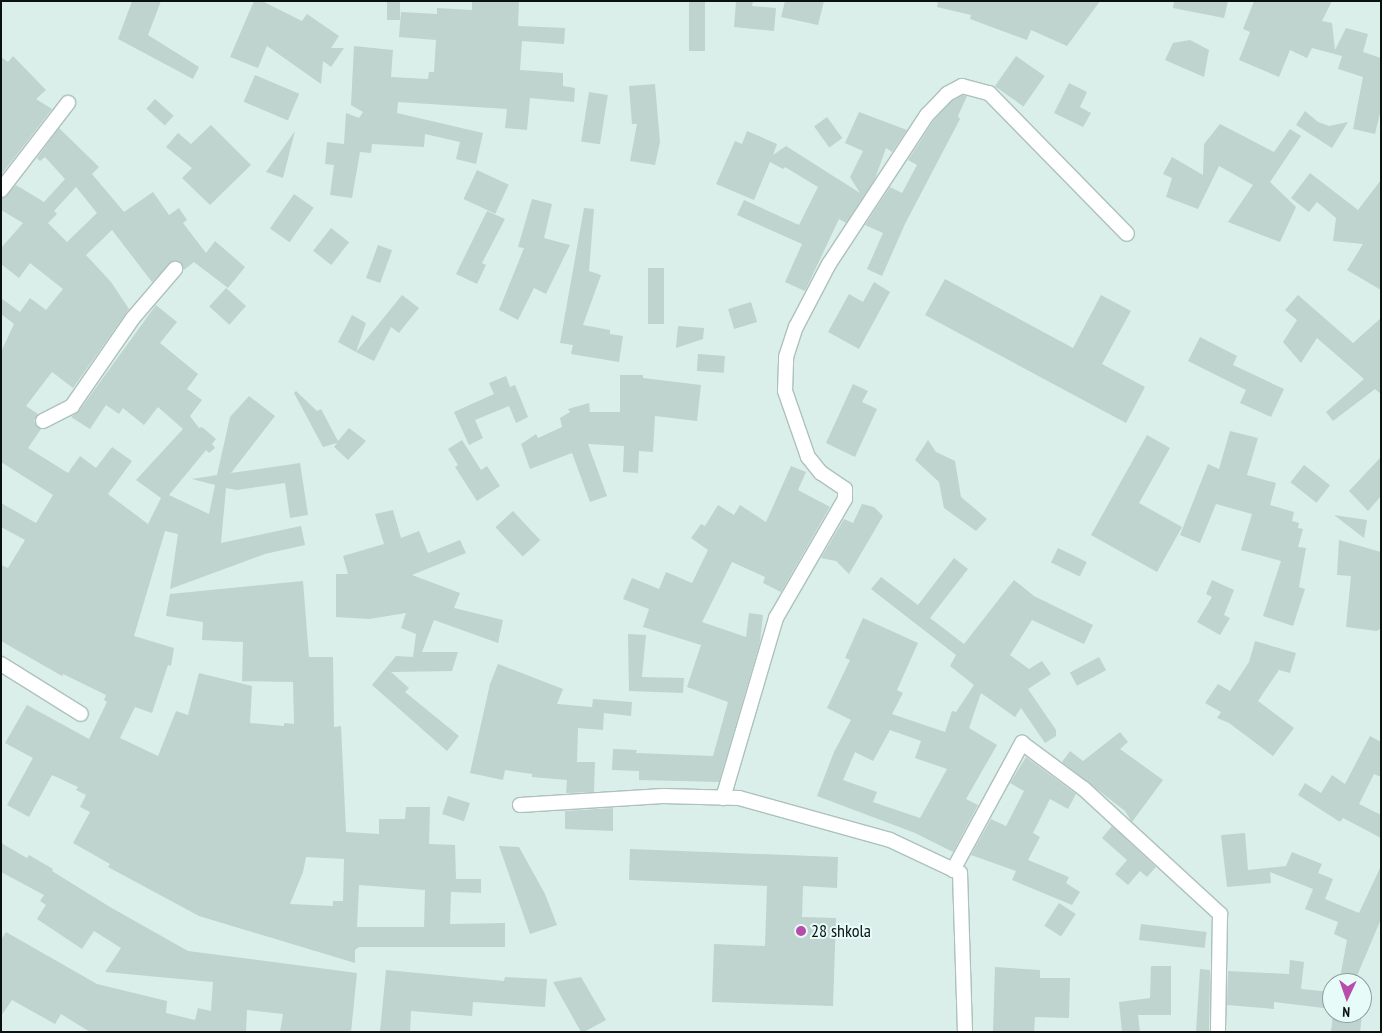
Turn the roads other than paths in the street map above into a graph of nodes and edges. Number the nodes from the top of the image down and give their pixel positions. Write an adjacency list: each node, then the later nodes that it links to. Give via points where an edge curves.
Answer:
1 (68, 103): 2 (street)
2 (1, 190)
3 (1127, 234): 8 (street, via 989,94 962,86 947,94 927,115 829,264 796,327 786,357 785,391 808,457 821,473 844,489 845,500 776,618)
4 (175, 269): 5 (street, via 133,318 72,406)
5 (43, 421)
6 (1, 664): 7 (street)
7 (81, 714)
8 (722, 798): 9 (street, via 663,796); 10 (street, via 739,798 890,840)
9 (520, 805)
10 (954, 870): 11 (street, via 960,873); 12 (street, via 1022,743 1084,788 1220,914)
11 (965, 1032)
12 (1218, 1032)

